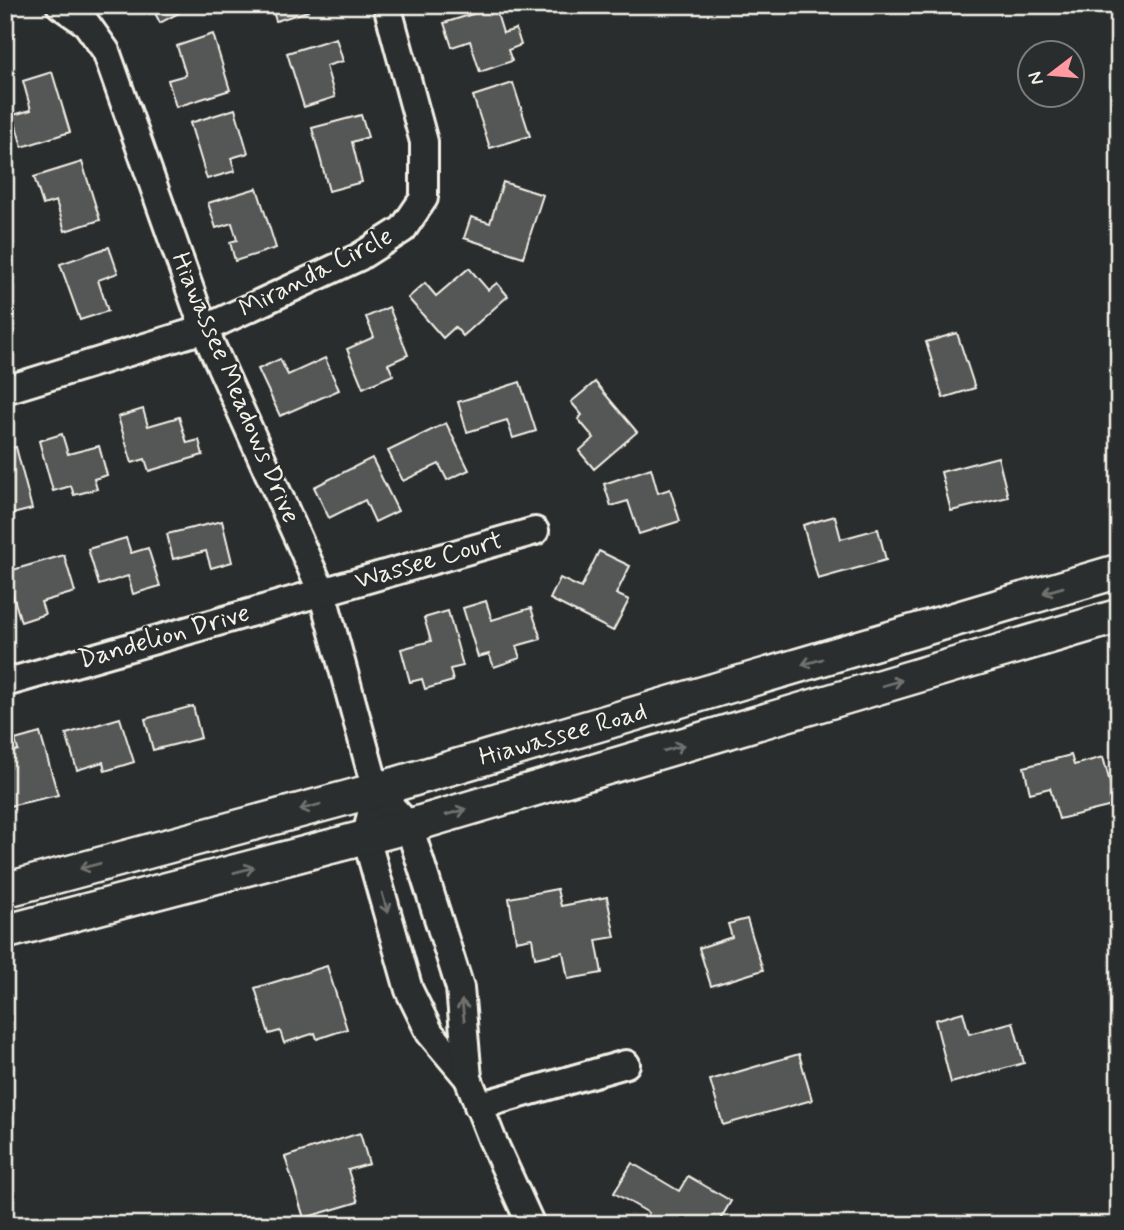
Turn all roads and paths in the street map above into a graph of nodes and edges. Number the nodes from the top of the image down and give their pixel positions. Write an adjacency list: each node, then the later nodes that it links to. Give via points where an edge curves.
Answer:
1 (60, 5): 3 (street, Hiawassee Meadows Drive, via 86,23 106,51)
2 (387, 5): 3 (street, Miranda Circle, via 424,142 425,198 403,229 359,257)
3 (204, 329): 4 (street, Miranda Circle); 7 (street, Hiawassee Meadows Drive)
4 (5, 390)
5 (535, 531): 7 (street, Wassee Court)
6 (1119, 571): 10 (street, Hiawassee Road, one-way to 10)
7 (323, 592): 9 (street, Dandelion Drive); 10 (street, Hiawassee Meadows Drive)
8 (1119, 616): 11 (street, Hiawassee Road, one-way to 8)
9 (5, 683)
10 (376, 790): 11 (street); 12 (street); 13 (street, Hiawassee Road, one-way to 13)
11 (409, 826): 12 (street, Hiawassee Road); 16 (street, one-way to 11, via 460,988)
12 (366, 838): 14 (street, Hiawassee Road, one-way to 12); 16 (street, one-way to 16, via 409,990 430,1033)
13 (5, 890)
14 (5, 932)
15 (626, 1064): 17 (street)
16 (468, 1078): 17 (street)
17 (478, 1106): 18 (street)
18 (531, 1225)

